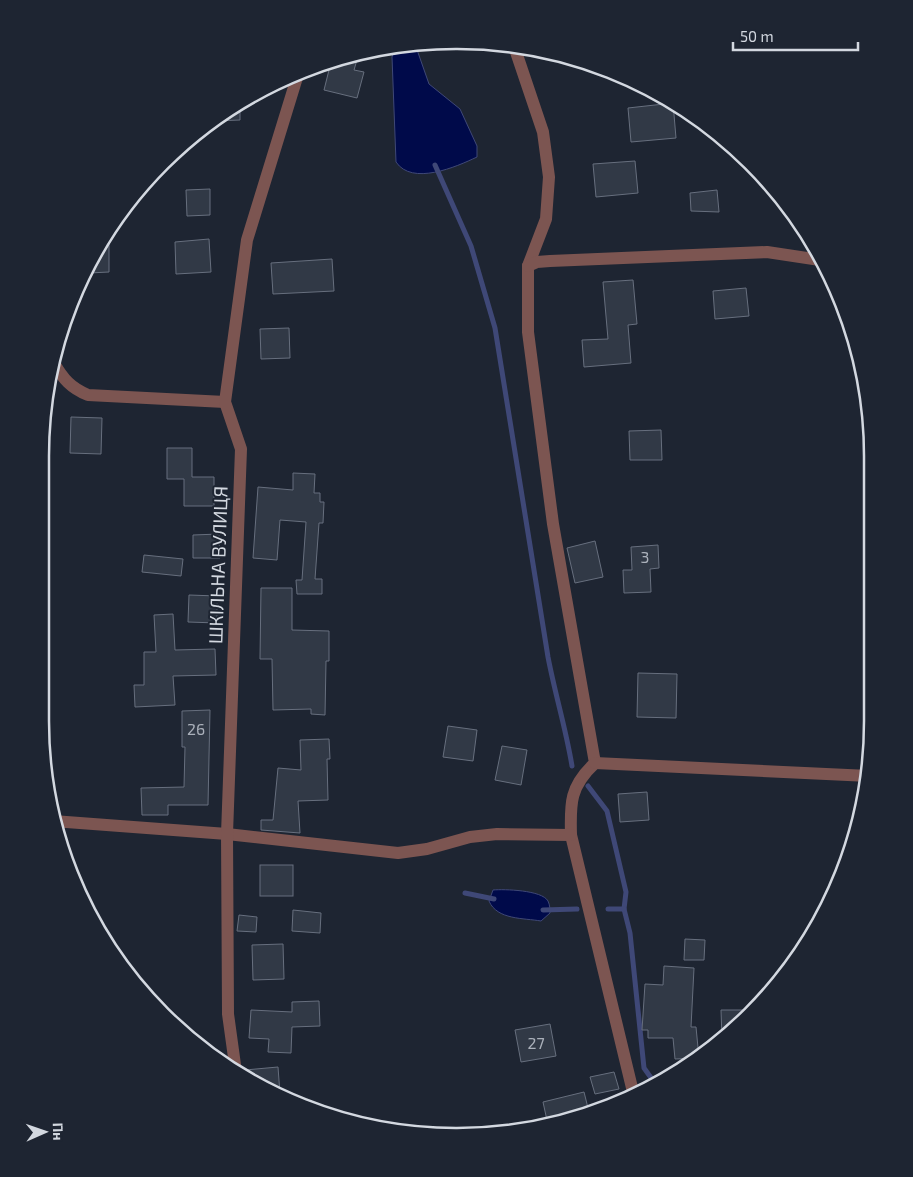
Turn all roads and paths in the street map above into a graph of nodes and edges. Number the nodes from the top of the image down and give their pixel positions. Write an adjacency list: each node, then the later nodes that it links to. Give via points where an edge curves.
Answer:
1 (516, 53): 4 (street, via 543,132 549,177 546,219)
2 (296, 82): 6 (street, ШКІЛЬНА ВУЛИЦЯ, via 247,240)
3 (813, 259): 4 (street, via 767,252 550,261)
4 (528, 266): 7 (street, via 528,332 553,524)
5 (58, 371): 6 (street, via 74,389 88,395)
6 (225, 402): 10 (street, ШКІЛЬНА ВУЛИЦЯ, via 241,449)
7 (595, 763): 8 (street); 11 (street, via 579,780 572,795)
8 (861, 776)
9 (62, 823): 10 (street)
10 (227, 834): 11 (street, via 398,853 497,834); 12 (street, ШКІЛЬНА ВУЛИЦЯ, via 228,1014)
11 (571, 835): 13 (street)
12 (235, 1063)
13 (632, 1089)

